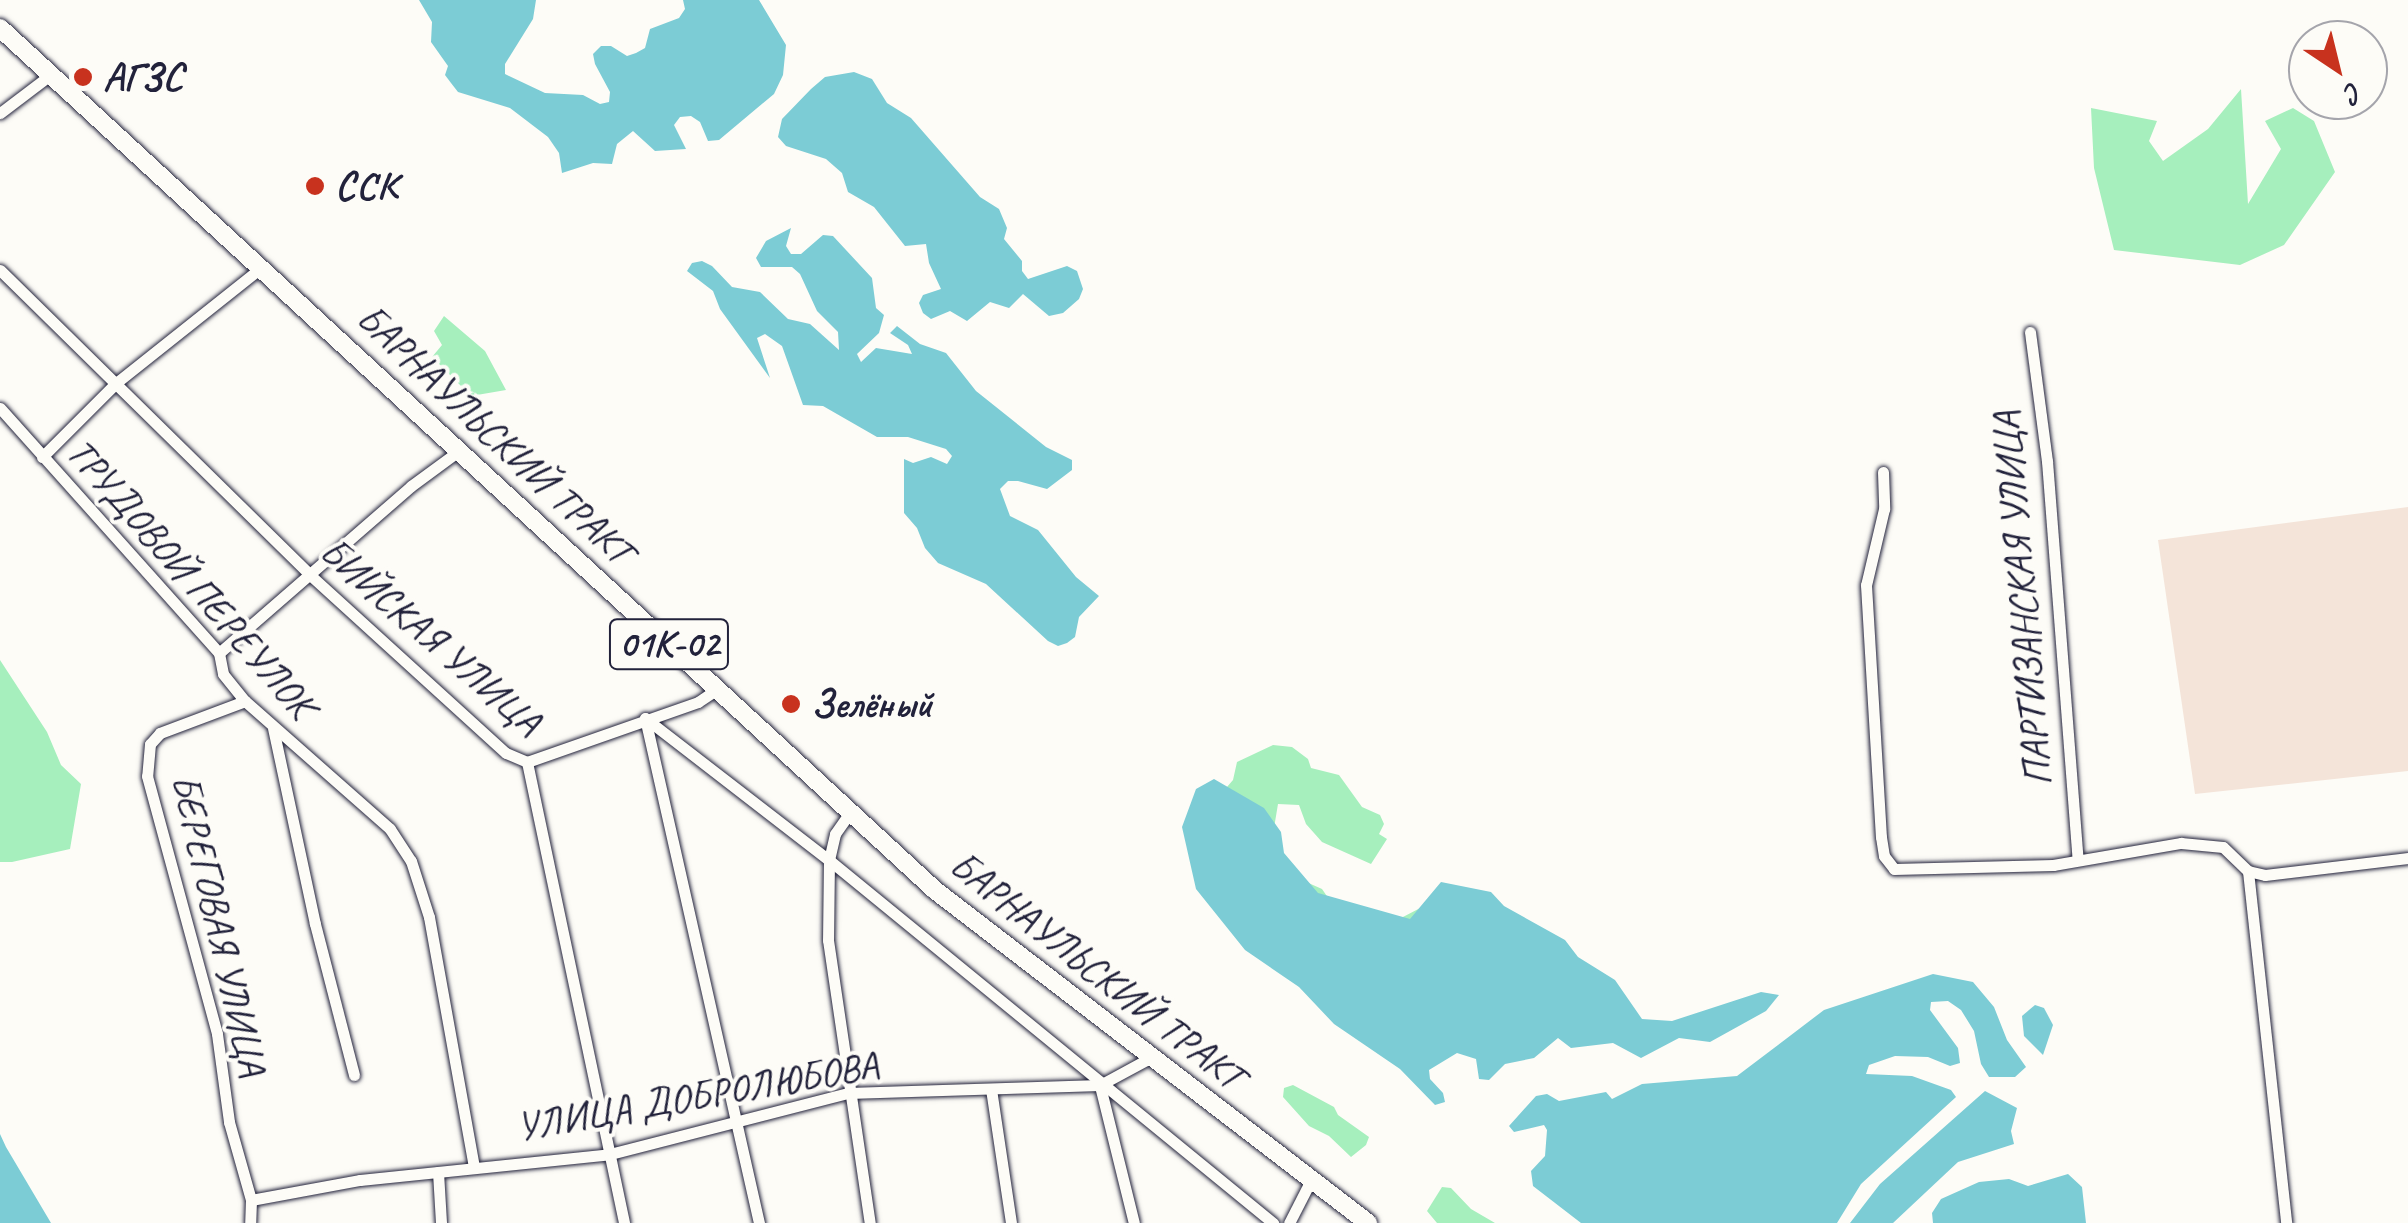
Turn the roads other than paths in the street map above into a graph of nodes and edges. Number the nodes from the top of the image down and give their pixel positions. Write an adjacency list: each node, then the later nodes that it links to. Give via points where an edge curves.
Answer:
1 (0, 28): 2 (main road, БАРНАУЛЬСКИЙ ТРАКТ / 01К-02)
2 (50, 74): 3 (street); 4 (main road, БАРНАУЛЬСКИЙ ТРАКТ / 01К-02)
3 (0, 112)
4 (262, 267): 7 (street); 9 (main road, БАРНАУЛЬСКИЙ ТРАКТ / 01К-02)
5 (0, 270): 7 (street, БИЙСКАЯ УЛИЦА)
6 (2030, 332): 22 (street, ПАРТИЗАНСКАЯ УЛИЦА, via 2048,461)
7 (116, 383): 10 (street); 12 (street, БИЙСКАЯ УЛИЦА)
8 (0, 408): 10 (street, ТРУДОВОЙ ПЕРЕУЛОК)
9 (460, 450): 12 (street); 14 (main road, БАРНАУЛЬСКИЙ ТРАКТ / 01К-02)
10 (42, 456): 13 (street, ТРУДОВОЙ ПЕРЕУЛОК)
11 (1883, 472): 22 (street, via 1884,510 1866,584 1884,856 1894,869)
12 (308, 574): 13 (street); 18 (street, БИЙСКАЯ УЛИЦА, via 506,754)
13 (219, 653): 15 (street, ТРУДОВОЙ ПЕРЕУЛОК, via 223,674)
14 (717, 688): 16 (street, via 698,702); 19 (main road, БАРНАУЛЬСКИЙ ТРАКТ / 01К-02)
15 (245, 700): 17 (street, ТРУДОВОЙ ПЕРЕУЛОК); 34 (street, БЕРЕГОВАЯ УЛИЦА, via 160,732 150,744 147,776 217,1034 229,1122)
16 (645, 718): 18 (street); 21 (street); 29 (street)
17 (273, 728): 25 (street); 31 (street, ТРУДОВОЙ ПЕРЕУЛОК, via 390,830 410,861 429,917)
18 (527, 762): 30 (street, БИЙСКАЯ УЛИЦА)
19 (851, 812): 21 (street, via 835,834); 24 (main road, БАРНАУЛЬСКИЙ ТРАКТ / 01К-02, via 987,934)
20 (2408, 858): 23 (street, via 2265,876)
21 (829, 860): 26 (street); 28 (street, via 828,940)
22 (2078, 860): 23 (street, via 2181,843 2223,846)
23 (2248, 871): 45 (street)
24 (1150, 1058): 26 (street, УЛИЦА ДОБРОЛЮБОВА); 33 (main road, БАРНАУЛЬСКИЙ ТРАКТ / 01К-02)
25 (354, 1075)
26 (1100, 1085): 27 (street, УЛИЦА ДОБРОЛЮБОВА); 41 (street); 42 (street)
27 (991, 1089): 28 (street, УЛИЦА ДОБРОЛЮБОВА); 40 (street)
28 (848, 1093): 29 (street, УЛИЦА ДОБРОЛЮБОВА); 39 (street)
29 (734, 1122): 30 (street, УЛИЦА ДОБРОЛЮБОВА); 38 (street)
30 (610, 1154): 31 (street, УЛИЦА ДОБРОЛЮБОВА); 37 (street, БИЙСКАЯ УЛИЦА)
31 (474, 1168): 32 (street, УЛИЦА ДОБРОЛЮБОВА)
32 (438, 1172): 34 (street, УЛИЦА ДОБРОЛЮБОВА); 36 (street)
33 (1311, 1180): 43 (street); 44 (main road, БАРНАУЛЬСКИЙ ТРАКТ / 01К-02)
34 (251, 1200): 35 (street, БЕРЕГОВАЯ УЛИЦА)
35 (250, 1223)
36 (441, 1223)
37 (624, 1223)
38 (760, 1223)
39 (870, 1223)
40 (1012, 1223)
41 (1134, 1223)
42 (1273, 1223)
43 (1289, 1223)
44 (1368, 1223)
45 (2286, 1223)

